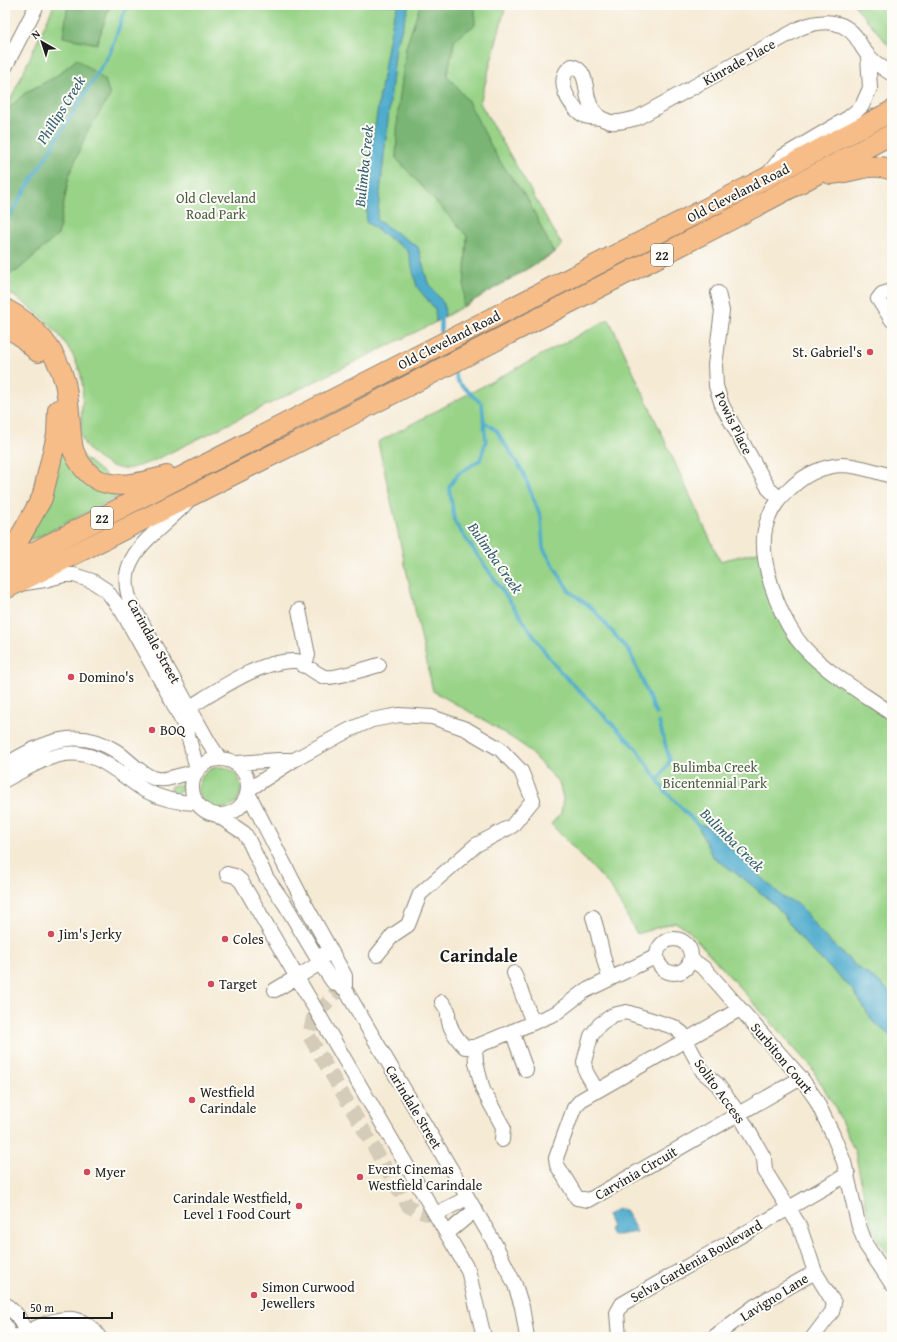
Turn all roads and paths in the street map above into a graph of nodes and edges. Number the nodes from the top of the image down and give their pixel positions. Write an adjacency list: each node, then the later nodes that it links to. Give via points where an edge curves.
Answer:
1 (37, 5): 3 (street)
2 (868, 56): 4 (street, Kinrade Place); 6 (street, Kinrade Place, via 855,36 842,25 812,23 637,118 611,122); 10 (street, Kinrade Place, via 870,88 862,106 848,118 782,157)
3 (6, 64)
4 (892, 74)
5 (892, 110): 10 (highway, Old Cleveland Road / 22)
6 (600, 118)
7 (892, 134): 9 (highway, Old Cleveland Road / 22)
8 (892, 170): 9 (highway, via 874,166 841,174)
9 (818, 174): 18 (highway, Old Cleveland Road / 22)
10 (762, 180): 16 (highway, Old Cleveland Road / 22)
11 (892, 291): 14 (street, via 882,294 878,299)
12 (718, 293): 19 (street, Powis Place, via 722,312 715,365 716,386 722,405 745,447 769,489)
13 (5, 309): 16 (highway, via 21,318 38,334 57,361 65,384 73,450 88,472 104,482 121,486)
14 (892, 320)
15 (5, 326): 20 (highway, via 29,342 47,367 56,397 58,422 42,498)
16 (199, 469): 20 (highway, Old Cleveland Road / 22)
17 (892, 476): 19 (street, via 842,465 819,469 801,478)
18 (196, 493): 21 (highway, Old Cleveland Road / 22); 25 (street, Carindale Street, via 135,552 126,582 129,599)
19 (779, 498): 26 (street, via 766,526 765,550 774,594 784,616 798,640 818,662)
20 (5, 566)
21 (11, 586): 25 (street, Carindale Street, via 64,575 84,578 100,585 122,611)
22 (299, 610): 24 (street, via 308,655)
23 (379, 665): 24 (street, via 326,678)
24 (304, 666): 25 (street, via 298,661 254,669)
25 (184, 710): 27 (street, Carindale Street); 31 (street, Carindale Street)
26 (892, 714)
27 (219, 758): 29 (street); 31 (street, via 203,763)
28 (294, 760): 29 (street); 33 (street); 39 (street, via 372,720 399,715 432,717 466,729 500,749 521,771 533,800 512,826 476,845 420,894 408,925 393,935)
29 (237, 763): 33 (street, via 246,775)
30 (5, 765): 31 (street, via 41,745 57,740 80,739 111,748 153,778 167,779)
31 (196, 771): 34 (street, via 191,789)
32 (5, 780): 34 (street, via 44,760 79,753 104,761 156,796 180,803)
33 (248, 792): 35 (street, via 238,809); 38 (street, Carindale Street)
34 (196, 803): 35 (street, via 203,810)
35 (217, 815): 42 (street, Carindale Street, via 248,839 266,877)
36 (227, 874): 44 (street, via 241,881)
37 (593, 917): 45 (street, via 602,959)
38 (323, 936): 42 (street, via 321,946 324,955); 46 (street, Carindale Street, via 345,976)
39 (377, 955)
40 (657, 956): 41 (street, via 662,968 674,973 684,970); 41 (street, via 658,949 664,942 675,939 681,940 689,947); 45 (street)
41 (691, 959): 49 (street, Surbiton Court, via 705,969)
42 (320, 963): 44 (street); 46 (street, Carindale Street, via 333,982)
43 (514, 973): 50 (street)
44 (301, 975): 47 (street); 70 (street, bridge, via 352,1072 468,1270)
45 (610, 978): 50 (street, via 583,992 556,1013)
46 (345, 989): 60 (street, Carindale Street)
47 (275, 990)
48 (442, 1002): 53 (street, via 448,1010 447,1020 459,1041 465,1047)
49 (740, 1009): 52 (street, Carvinia Circuit); 55 (street, Surbiton Court)
50 (533, 1022): 51 (street)
51 (512, 1031): 53 (street); 54 (street)
52 (685, 1040): 56 (street, Carvinia Circuit); 56 (street, Solito Access, via 682,1033 674,1027 626,1012 613,1015 600,1024 591,1036 584,1062 586,1072); 57 (street, Solito Access, via 703,1072 717,1084)
53 (475, 1047): 58 (street, via 483,1090 503,1127)
54 (526, 1070)
55 (801, 1078): 57 (street, Carvinia Circuit); 59 (street, Surbiton Court, via 824,1116)
56 (597, 1091): 57 (street, Carvinia Circuit, via 581,1100 574,1108 556,1158 557,1165 577,1198 589,1200)
57 (739, 1114): 61 (street, Solito Access, via 764,1158 765,1171)
58 (502, 1140)
59 (848, 1179): 61 (street, Selva Gardenia Boulevard); 65 (street, Surbiton Court, via 866,1245)
60 (471, 1204): 62 (street); 63 (street); 75 (street, Carindale Street, via 515,1285)
61 (791, 1211): 64 (street, via 799,1225); 68 (street, Selva Gardenia Boulevard, via 624,1311)
62 (440, 1212)
63 (450, 1231)
64 (815, 1272): 76 (street, Lavigno Lane, via 755,1306); 77 (street, via 834,1303 832,1312)
65 (892, 1284)
66 (5, 1304): 69 (street, via 17,1315)
67 (5, 1325): 71 (street)
68 (618, 1330)
69 (23, 1335): 74 (street, via 46,1323 66,1318 80,1320 92,1328)
70 (480, 1335)
71 (10, 1337)
72 (44, 1337): 73 (street, via 66,1330)
73 (83, 1337)
74 (99, 1337)
75 (527, 1337)
76 (714, 1337)
77 (813, 1337)

